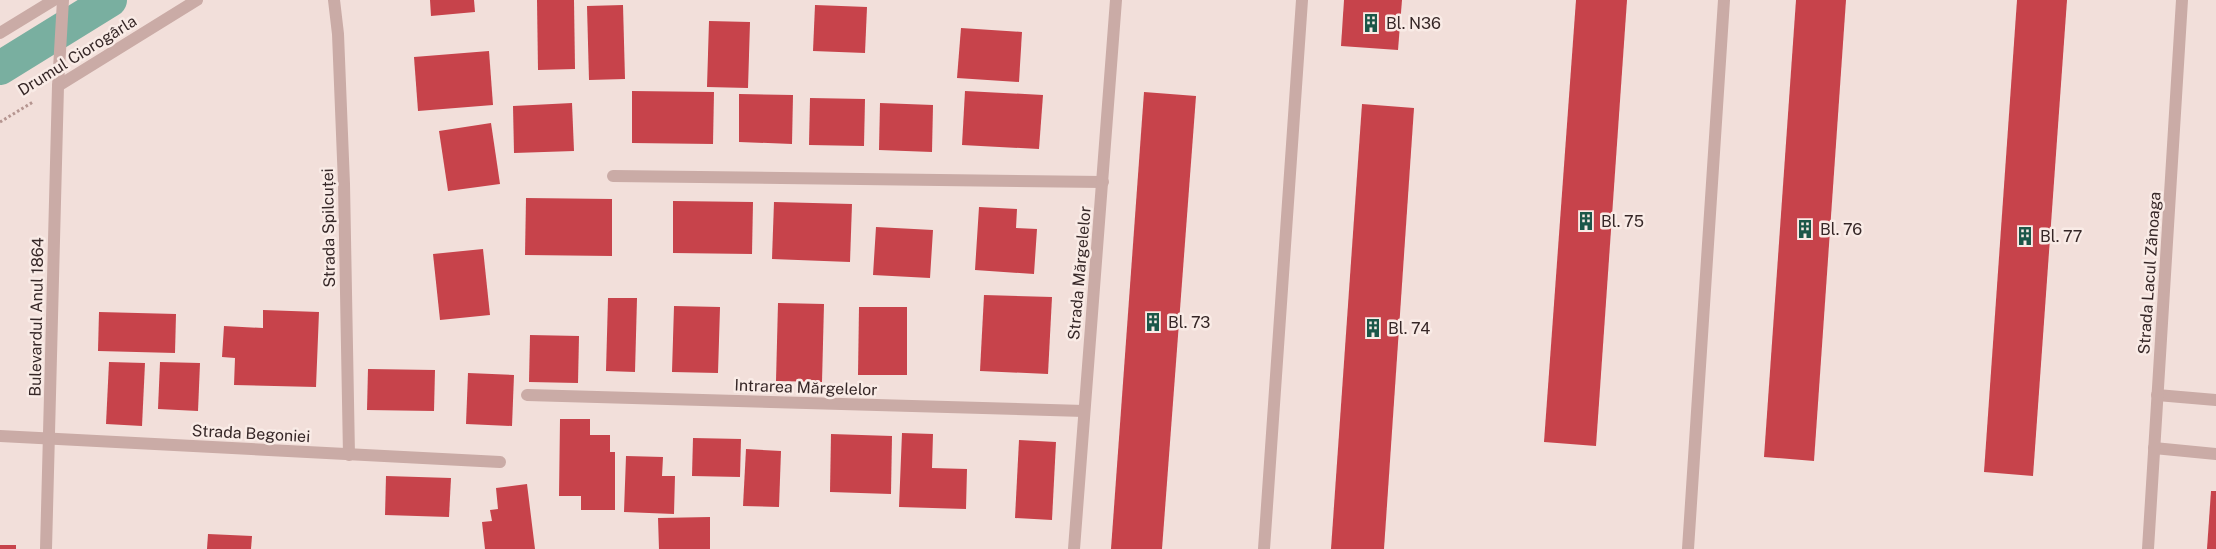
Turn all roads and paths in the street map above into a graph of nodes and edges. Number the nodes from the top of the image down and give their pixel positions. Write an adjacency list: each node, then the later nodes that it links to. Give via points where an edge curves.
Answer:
1 (54, 0): 9 (street)
2 (64, 0): 10 (street, Bulevardul Anul 1864)
3 (197, 0): 10 (street, Drumul Ciorogârla)
4 (334, 0): 22 (street, Strada Spilcuței, via 343,154)
5 (1116, 0): 13 (street, Strada Mărgelelor)
6 (1302, 0): 26 (street)
7 (1724, 0): 27 (street)
8 (2182, 0): 15 (street, Strada Lacul Zănoaga)
9 (0, 33)
10 (58, 86): 11 (path, Drumul Ciorogârla); 19 (street, Bulevardul Anul 1864)
11 (0, 122)
12 (613, 176): 13 (street)
13 (1103, 182): 17 (street, Strada Mărgelelor)
14 (527, 396): 17 (street, Intrarea Mărgelelor)
15 (2157, 396): 16 (street); 20 (street, Strada Lacul Zănoaga)
16 (2216, 400)
17 (1084, 411): 25 (street, Strada Mărgelelor)
18 (0, 436): 19 (street, Strada Begoniei)
19 (49, 438): 22 (street, Strada Begoniei); 24 (street, Bulevardul Anul 1864)
20 (2154, 448): 21 (street); 28 (street, Strada Lacul Zănoaga)
21 (2216, 454)
22 (350, 455): 23 (street, Strada Begoniei)
23 (500, 462)
24 (46, 549)
25 (1074, 549)
26 (1264, 549)
27 (1688, 549)
28 (2148, 549)

